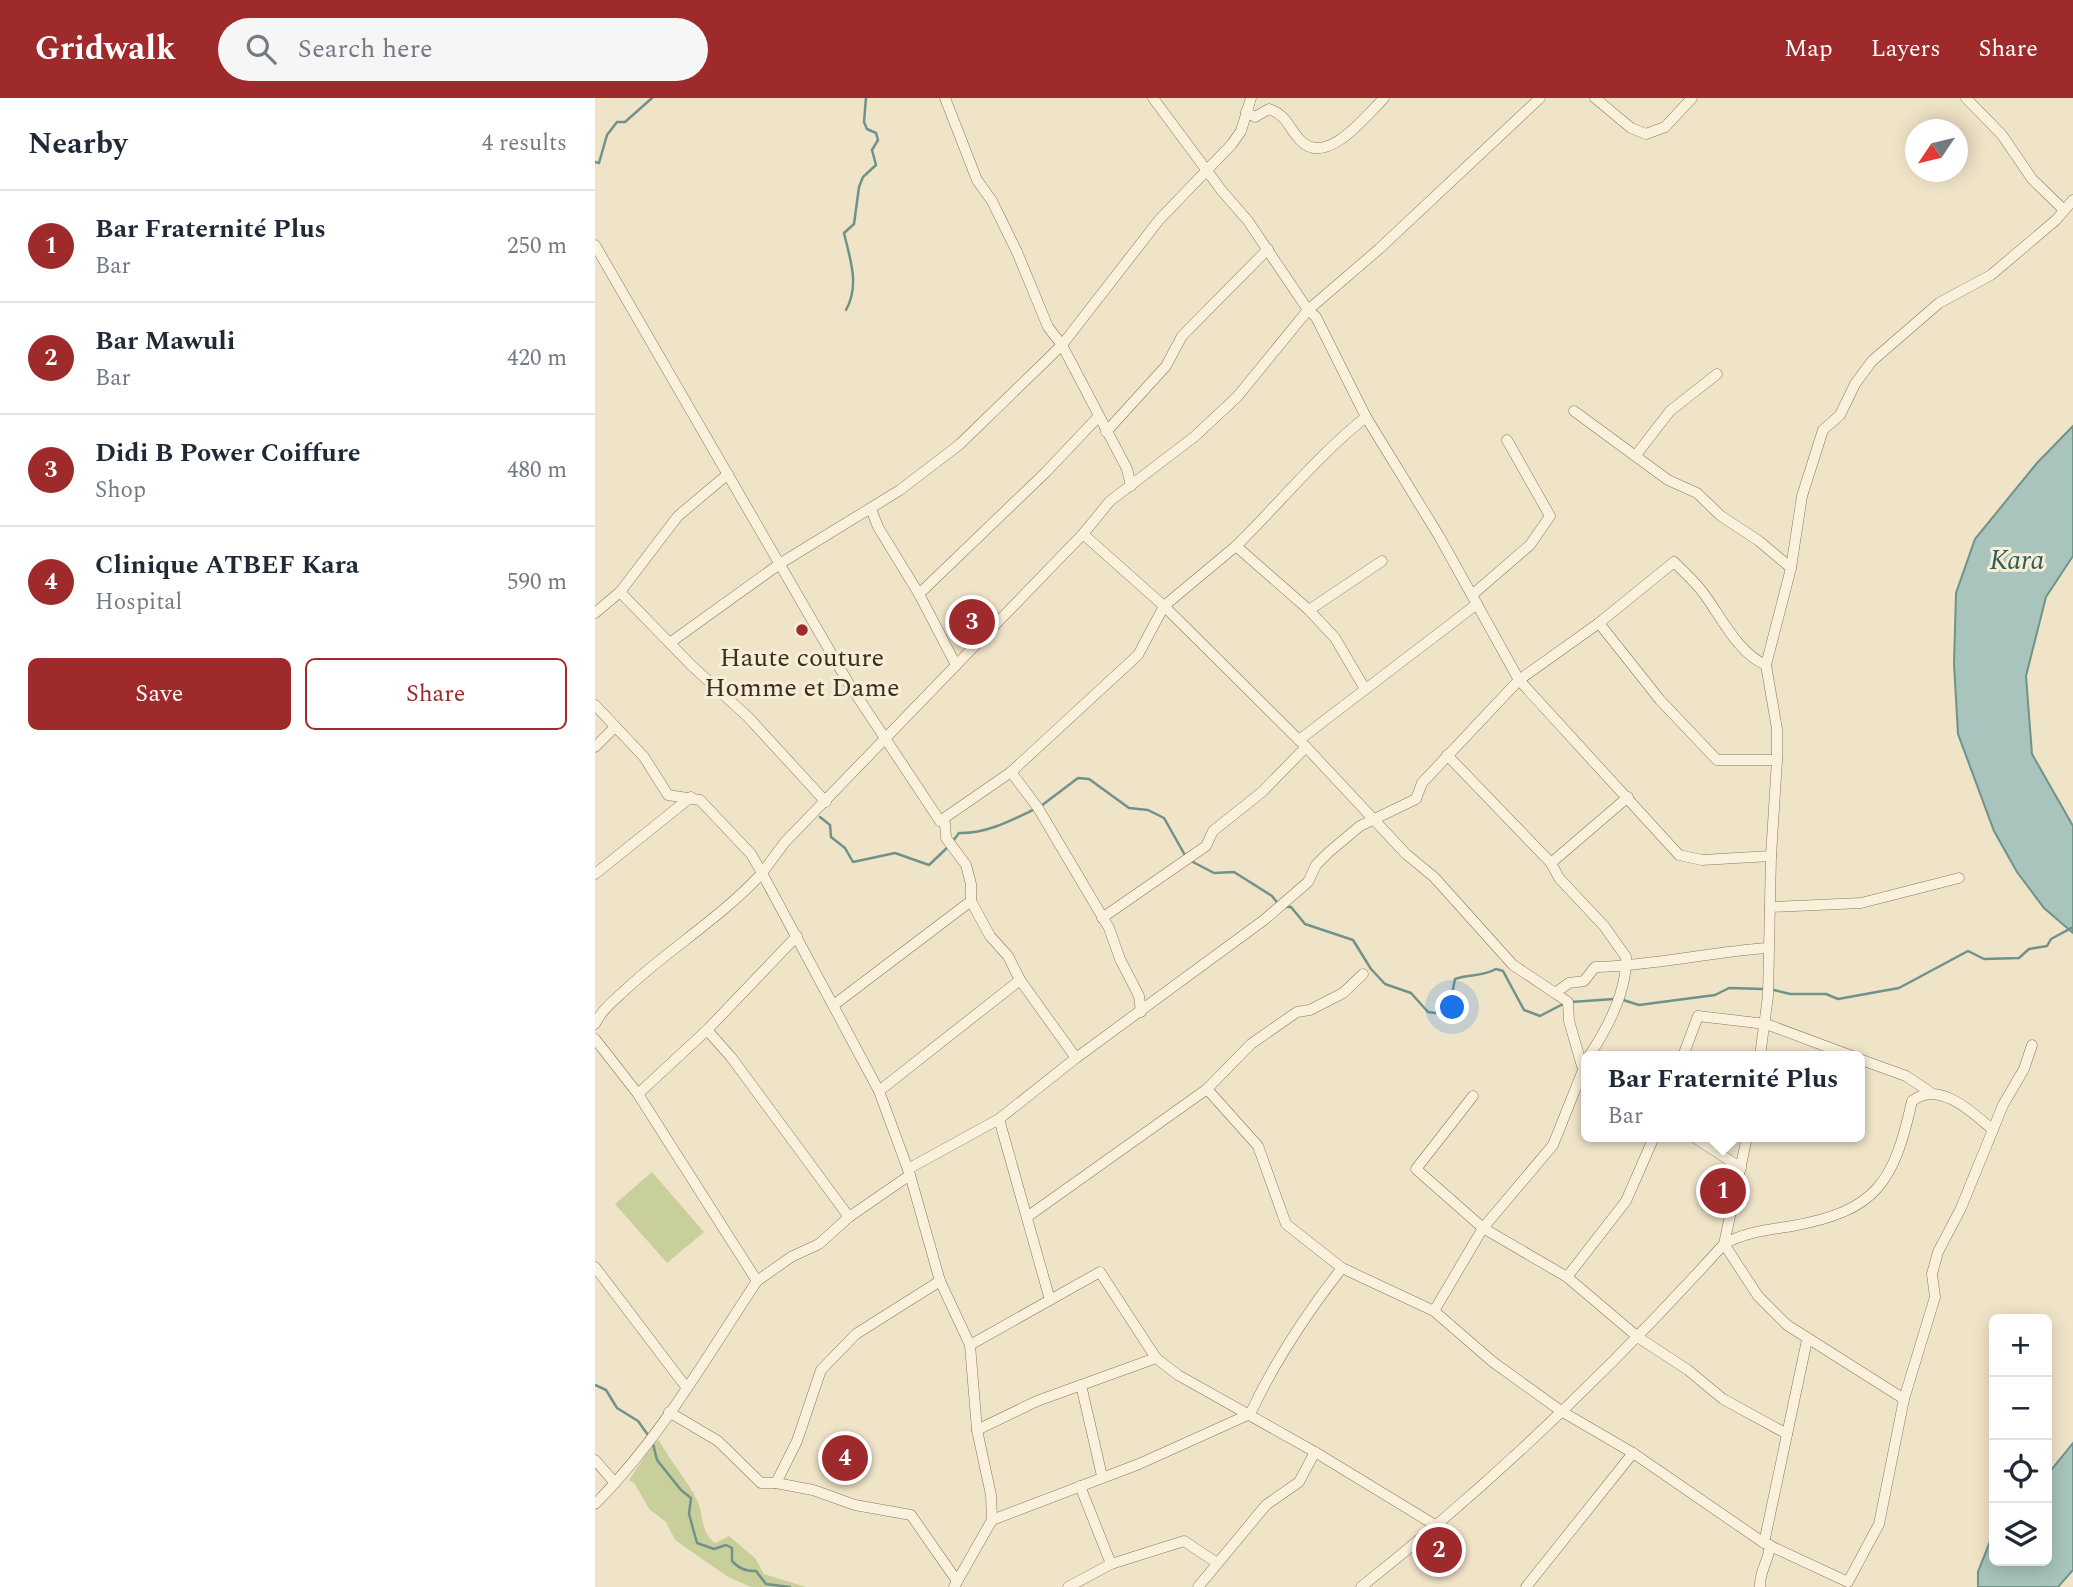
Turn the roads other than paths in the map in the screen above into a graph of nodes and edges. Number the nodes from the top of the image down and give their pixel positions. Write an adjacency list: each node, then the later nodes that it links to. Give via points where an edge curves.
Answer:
1 (944, 98): 16 (street, via 977,180 1017,252 1048,327)
2 (1153, 98): 10 (street)
3 (1251, 98): 9 (street)
4 (1384, 98): 9 (street, via 1342,138 1319,149 1304,144 1280,113 1269,110 1255,117)
5 (1541, 98): 15 (street)
6 (1595, 98): 7 (street, via 1631,128 1646,134 1665,127)
7 (1692, 98)
8 (1966, 98): 12 (street, via 2002,135 2032,179)
9 (1247, 112): 10 (street, via 1232,144)
10 (1206, 169): 14 (street); 16 (street, via 1159,220)
11 (2073, 200): 12 (street)
12 (2063, 209): 31 (street, via 1991,275 1939,303 1863,372 1846,407 1823,430 1801,495)
13 (595, 245): 24 (street)
14 (1268, 249): 15 (street); 21 (street, via 1182,336 1166,366)
15 (1308, 310): 20 (street, via 1326,334); 25 (street, via 1237,397)
16 (1062, 345): 19 (street); 26 (street, via 960,444)
17 (1717, 374): 23 (street, via 1670,411)
18 (1574, 411): 23 (street)
19 (1098, 417): 21 (street); 33 (street)
20 (1366, 417): 28 (street, via 1331,445); 34 (street)
21 (1106, 432): 25 (street, via 1127,469)
22 (1507, 440): 34 (street, via 1550,516 1530,545)
23 (1636, 455): 31 (street, via 1668,480 1697,493)
24 (728, 474): 30 (street); 32 (street, via 678,516)
25 (1131, 486): 27 (street, via 1110,501)
26 (871, 509): 30 (street); 33 (street)
27 (1083, 534): 35 (street); 40 (street)
28 (1236, 546): 35 (street); 36 (street)
29 (1382, 561): 36 (street)
30 (781, 563): 39 (street); 46 (street)
31 (1791, 568): 41 (street)
32 (620, 593): 37 (street); 39 (street)
33 (919, 594): 40 (street)
34 (1474, 599): 42 (street); 43 (street)
35 (1164, 606): 47 (street); 51 (street, via 1138,655)
36 (1309, 610): 43 (street, via 1335,638)
37 (595, 613)
38 (1599, 623): 41 (street, via 1674,562 1701,590 1719,621 1747,653); 42 (street); 50 (street, via 1660,700 1717,760)
39 (671, 642): 54 (street)
40 (955, 665): 46 (street)
41 (1766, 665): 50 (street, via 1777,729)
42 (1519, 680): 49 (street); 53 (street)
43 (1365, 690): 47 (street)
44 (595, 705): 45 (street)
45 (615, 727): 48 (street); 52 (street, via 644,757 668,795)
46 (885, 740): 54 (street); 56 (street)
47 (1302, 744): 55 (street); 64 (street, via 1262,792 1213,831 1206,846)
48 (595, 747)
49 (1447, 755): 55 (street, via 1422,783 1416,799); 58 (street)
50 (1777, 760): 57 (street)
51 (1011, 772): 56 (street); 64 (street, via 1038,808)
52 (691, 797): 59 (street, via 728,827); 60 (street)
53 (1628, 797): 57 (street, via 1679,855 1716,860); 58 (street)
54 (826, 802): 59 (street, via 785,842)
55 (1374, 817): 70 (street, via 1513,965); 72 (street, via 1329,852 1308,882 1264,920)
56 (940, 821): 62 (street, via 966,865)
57 (1771, 856): 63 (street)
58 (1551, 863): 67 (street, via 1559,878 1604,926 1626,957)
59 (762, 873): 65 (street); 73 (street, via 739,898 642,974 601,1012)
60 (595, 874)
61 (1959, 878): 63 (street, via 1861,903)
62 (971, 901): 69 (street); 71 (street)
63 (1770, 907): 66 (street)
64 (1102, 918): 72 (street, via 1139,996)
65 (797, 936): 71 (street); 75 (street)
66 (1767, 948): 67 (street); 74 (street)
67 (1626, 966): 70 (street, via 1595,967 1584,981); 79 (street, via 1603,1035)
68 (1363, 974): 86 (street, via 1343,993 1297,1012 1251,1044)
69 (1020, 980): 83 (street); 87 (street)
70 (1555, 993): 78 (street, via 1568,1002 1569,1021)
71 (835, 1004): 87 (street)
72 (1141, 1012): 83 (street)
73 (595, 1024)
74 (1766, 1024): 80 (street, via 1698,1017); 81 (street); 82 (street)
75 (707, 1030): 89 (street); 98 (street)
76 (595, 1039): 89 (street)
77 (2032, 1045): 92 (street)
78 (1582, 1051)
79 (1593, 1051)
80 (1685, 1051)
81 (1761, 1051)
82 (1839, 1051)
83 (1076, 1058): 91 (street)
84 (1865, 1061): 88 (street, via 1906,1076)
85 (1581, 1077): 100 (street, via 1553,1145)
86 (1207, 1089): 99 (street); 103 (street, via 1258,1146 1286,1224)
87 (879, 1091): 97 (street)
88 (1930, 1092): 92 (street, via 1971,1111); 101 (street, via 1912,1101 1888,1177 1857,1206 1796,1225 1741,1234)
89 (638, 1094): 105 (street)
90 (1473, 1096): 100 (street, via 1416,1169)
91 (999, 1119): 97 (street); 99 (street)
92 (1993, 1130): 115 (street, via 1938,1252 1933,1274 1935,1297)
93 (1652, 1142): 104 (street, via 1626,1201)
94 (1702, 1142): 96 (street)
95 (1746, 1142): 96 (street)
96 (1741, 1168): 101 (street)
97 (909, 1172): 98 (street); 106 (street)
98 (849, 1217): 105 (street, via 819,1244)
99 (1027, 1217): 107 (street)
100 (1483, 1228): 104 (street); 108 (street)
101 (1724, 1244): 109 (street); 110 (street, via 1758,1296)
102 (595, 1267): 114 (street)
103 (1342, 1268): 108 (street); 118 (street, via 1273,1365)
104 (1567, 1277): 109 (street)
105 (758, 1281): 114 (street)
106 (940, 1281): 111 (street); 126 (street, via 856,1334 821,1370 797,1441)
107 (1051, 1300): 111 (street); 112 (street, via 1100,1272)
108 (1434, 1311): 116 (street, via 1493,1362)
109 (1639, 1338): 116 (street); 120 (street, via 1723,1399)
110 (1807, 1340): 115 (street); 120 (street)
111 (970, 1345): 119 (street)
112 (1156, 1359): 113 (street); 118 (street)
113 (1081, 1385): 119 (street); 124 (street)
114 (686, 1387): 117 (street)
115 (1904, 1399): 136 (street, via 1879,1524)
116 (1561, 1411): 122 (street); 130 (street)
117 (669, 1412): 125 (street); 126 (street, via 717,1441 761,1483)
118 (1250, 1414): 121 (street); 124 (street)
119 (977, 1430): 129 (street)
120 (1787, 1434): 131 (street)
121 (1315, 1452): 130 (street); 132 (street, via 1299,1482 1266,1505)
122 (1633, 1453): 131 (street); 139 (street)
123 (595, 1460): 125 (street)
124 (1102, 1476): 127 (street)
125 (615, 1483): 128 (street)
126 (776, 1483): 134 (street, via 911,1515)
127 (1080, 1486): 129 (street); 133 (street)
128 (595, 1504)
129 (992, 1520): 134 (street)
130 (1435, 1525): 135 (street)
131 (1767, 1544): 136 (street); 140 (street, via 1769,1557 1759,1574)
132 (1217, 1563): 133 (street, via 1184,1541); 138 (street)
133 (1111, 1564): 137 (street)
134 (956, 1584)
135 (1367, 1585)
136 (1850, 1585)
137 (1069, 1587)
138 (1198, 1587)
139 (1526, 1587)
140 (1760, 1587)

